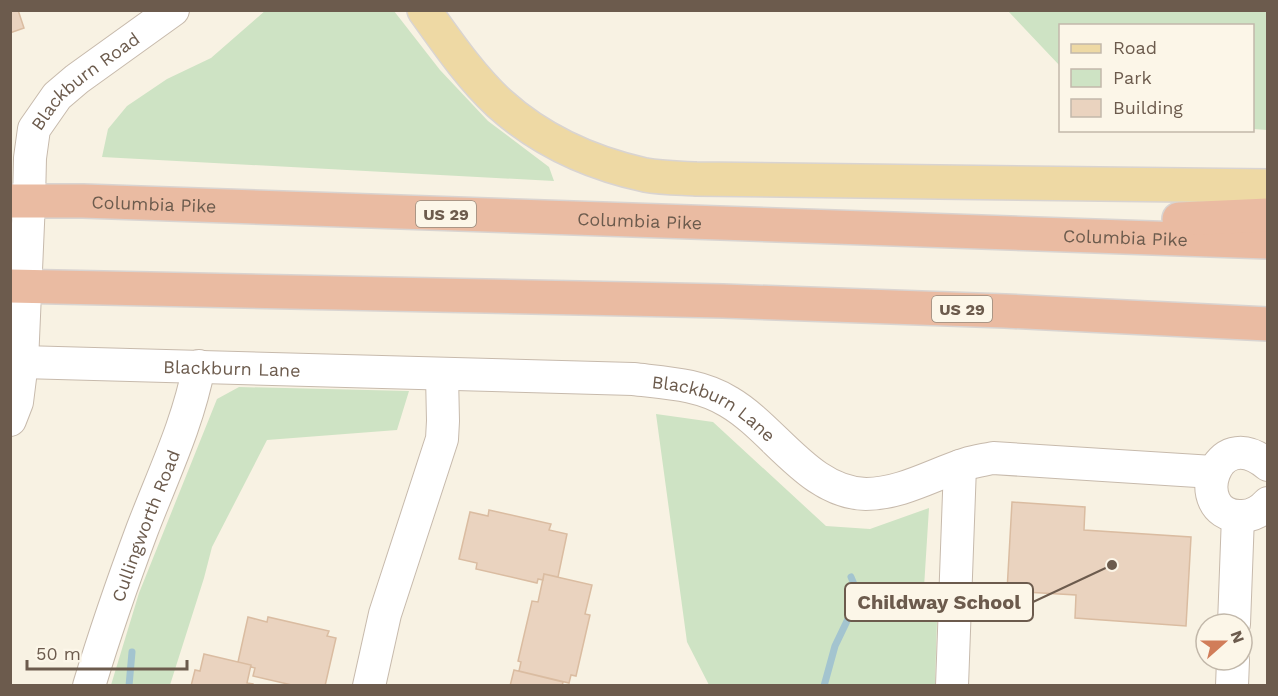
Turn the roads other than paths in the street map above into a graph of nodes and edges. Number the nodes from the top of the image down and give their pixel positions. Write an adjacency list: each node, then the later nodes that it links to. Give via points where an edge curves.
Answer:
1 (424, 10): 3 (main road, via 498,102 530,128 570,151 648,176)
2 (161, 14): 4 (street, Blackburn Road, via 57,96 44,113 34,129)
3 (1268, 186)
4 (20, 201): 6 (highway, Columbia Pike / US 29); 8 (street, Blackburn Road)
5 (1268, 215): 6 (highway)
6 (862, 228): 7 (highway, Columbia Pike / US 29)
7 (1268, 242)
8 (18, 286): 9 (highway, US 29, via 735,301); 10 (street, Blackburn Road)
9 (1268, 324)
10 (22, 362): 11 (street, Blackburn Lane); 13 (street, Blackburn Road, via 17,402)
11 (199, 366): 12 (street, Blackburn Lane); 20 (street, Cullingworth Road, via 188,414 138,542)
12 (442, 375): 15 (street, Blackburn Lane, via 633,379 710,391 750,416 806,468 851,493 892,491); 21 (street, via 442,439 385,614)
13 (10, 420)
14 (1268, 465): 16 (street, via 1241,452 1221,461)
15 (960, 466): 16 (street, Blackburn Lane, via 993,458 1016,458); 22 (street)
16 (1213, 472): 18 (street, via 1212,496 1220,508)
17 (1268, 503): 18 (street, via 1250,516)
18 (1238, 516): 19 (street)
19 (1234, 612)
20 (89, 686)
21 (369, 686)
22 (952, 686)

